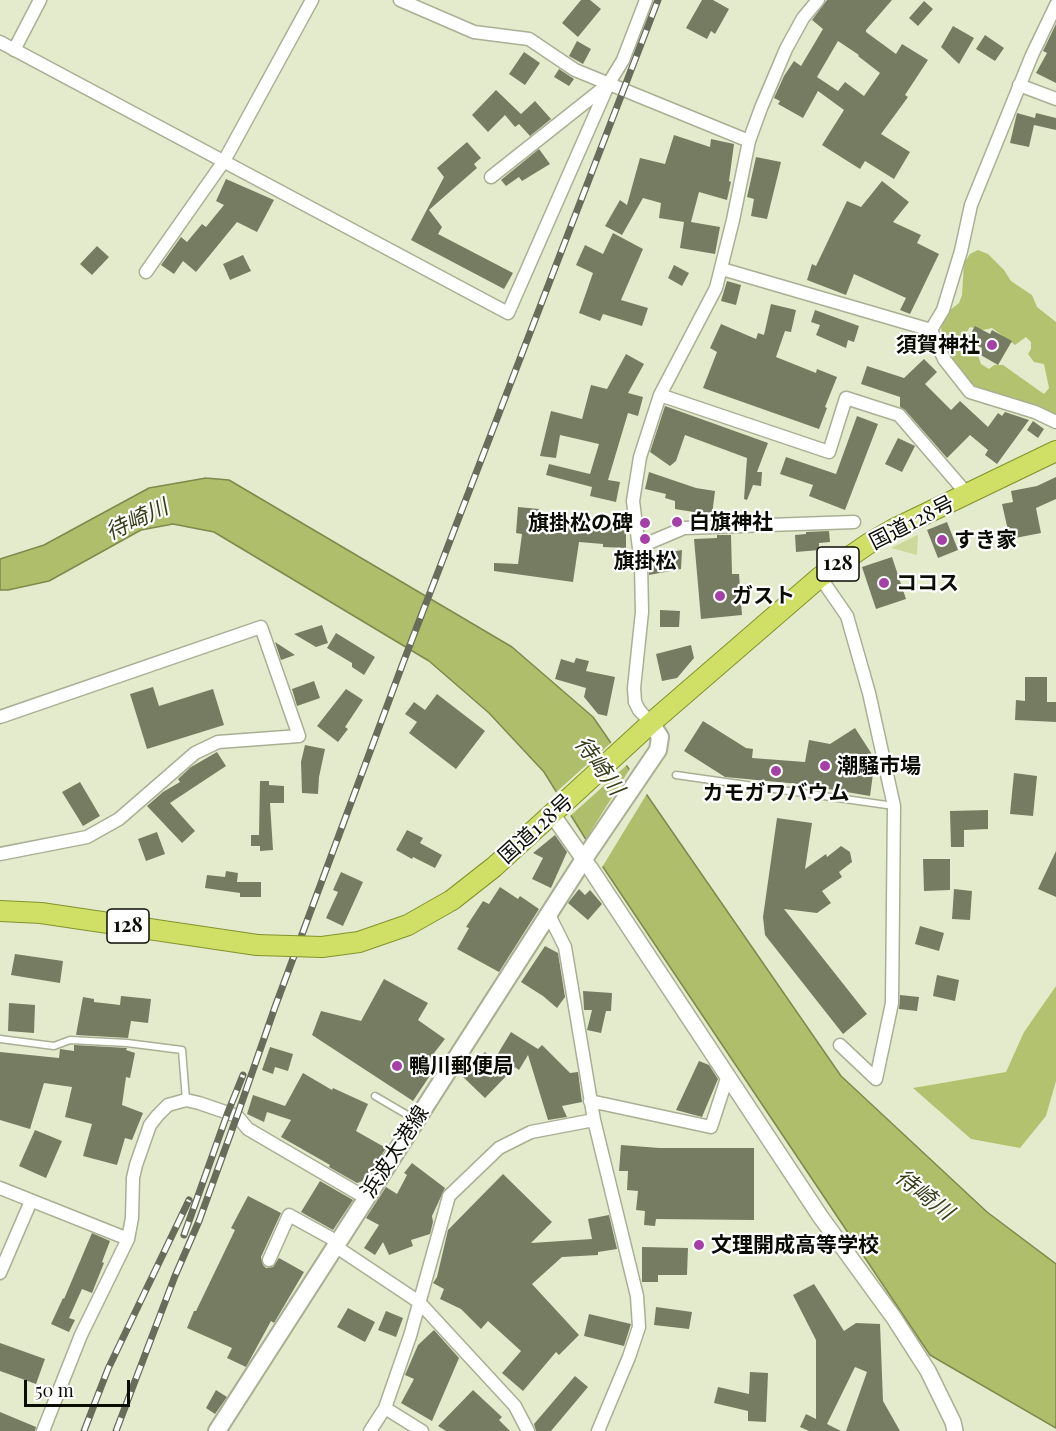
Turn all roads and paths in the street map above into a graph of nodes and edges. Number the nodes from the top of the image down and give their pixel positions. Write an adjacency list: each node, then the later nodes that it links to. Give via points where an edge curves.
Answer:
1 (40, 0): 8 (street)
2 (312, 0): 13 (street)
3 (400, 0): 9 (street, via 474,32 529,39 575,70)
4 (646, 0): 9 (street, via 623,60)
5 (818, 0): 12 (street, via 786,49)
6 (1056, 4): 10 (street)
7 (0, 42): 8 (street)
8 (14, 50): 13 (street)
9 (609, 84): 12 (street); 13 (street, via 508,312); 14 (street)
10 (1019, 85): 11 (street); 17 (street, via 971,205 943,310)
11 (1056, 99)
12 (749, 141): 15 (street)
13 (224, 161): 16 (street)
14 (491, 177)
15 (722, 269): 17 (street); 18 (street, via 709,304)
16 (146, 272)
17 (931, 330): 19 (street, via 944,359 970,392)
18 (660, 395): 21 (street, via 829,452 846,398 899,415); 23 (street, via 634,489)
19 (1056, 422)
20 (1056, 452): 21 (highway, 国道128号 / 128)
21 (968, 495): 24 (highway, 国道128号 / 128, via 894,529)
22 (854, 522): 23 (street, via 684,528)
23 (639, 547): 26 (street, via 642,612 634,688 635,702)
24 (820, 577): 26 (highway, 国道128号 / 128); 28 (street, via 847,616)
25 (0, 717): 31 (street, via 261,627 298,736 218,742 195,753 119,819 87,837)
26 (651, 723): 29 (highway, 国道128号 / 128); 30 (main road, 浜波太港線, via 660,737 660,745)
27 (676, 775): 28 (lane)
28 (894, 806): 35 (street, via 892,1003 876,1079)
29 (556, 810): 30 (street); 32 (highway, 国道128号 / 128, bridge, via 452,900 408,925 359,942 322,947 256,945 41,912)
30 (589, 853): 33 (main road, 浜波太港線); 36 (street)
31 (0, 854)
32 (0, 911)
33 (549, 915): 39 (street, via 566,948); 40 (main road, 浜波太港線)
34 (0, 1039): 38 (lane, via 54,1046 70,1040 128,1043 182,1050)
35 (840, 1045)
36 (728, 1075): 39 (street, via 711,1126); 57 (street, via 928,1371)
37 (375, 1096): 40 (lane)
38 (186, 1100): 43 (street, via 237,1116 248,1129); 45 (street, via 168,1106 150,1125 135,1165)
39 (590, 1101): 41 (street)
40 (416, 1120): 43 (main road, 浜波太港線)
41 (594, 1120): 49 (street, via 531,1132 499,1148 449,1196); 56 (street, via 637,1296 639,1327)
42 (0, 1188): 44 (street)
43 (366, 1198): 46 (main road, 浜波太港線)
44 (31, 1201): 45 (street); 48 (street)
45 (128, 1239): 51 (street, via 81,1335)
46 (336, 1244): 47 (street, via 289,1215); 49 (street); 52 (main road, 浜波太港線)
47 (270, 1260)
48 (0, 1273)
49 (419, 1302): 50 (street); 55 (street, via 515,1406)
50 (385, 1408): 53 (street); 54 (street)
51 (43, 1431)
52 (217, 1431)
53 (370, 1431)
54 (422, 1431)
55 (528, 1431)
56 (598, 1431)
57 (955, 1431)

